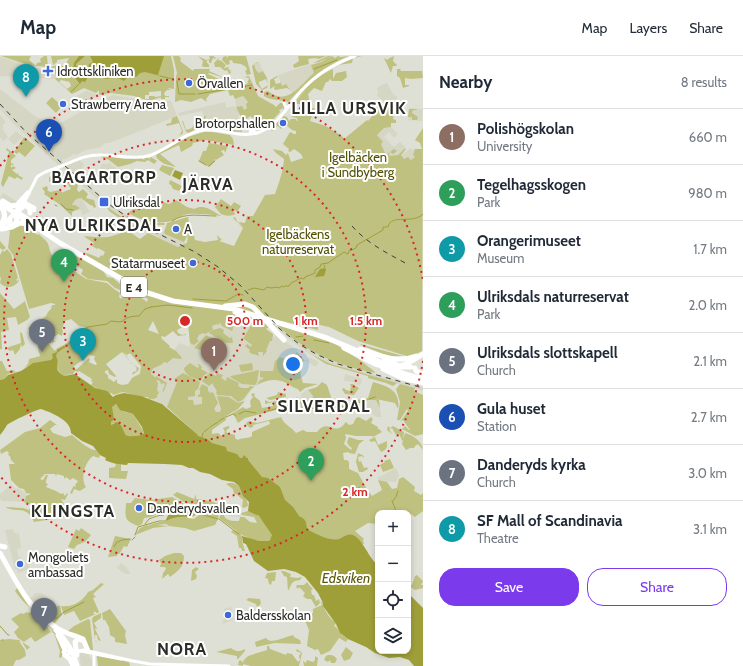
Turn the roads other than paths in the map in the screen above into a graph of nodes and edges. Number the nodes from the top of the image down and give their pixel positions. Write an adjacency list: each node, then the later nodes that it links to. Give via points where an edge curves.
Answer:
1 (351, 56): 3 (main road, via 318,73)
2 (355, 56): 5 (main road, via 319,75 299,93 275,123 265,130)
3 (291, 101): 4 (main road); 4 (main road, via 285,103)
4 (286, 108): 5 (main road, via 271,124)
5 (255, 132): 6 (main road, via 254,136 199,131 153,153 136,158 85,155)
6 (39, 174): 8 (main road); 8 (main road, via 34,178)
7 (0, 203): 8 (highway, E 4); 8 (highway); 12 (highway, via 5,215); 13 (highway, E 4); 14 (highway, E 4)
8 (22, 209): 9 (highway, E 4); 9 (highway); 10 (highway, E 4); 11 (highway, via 8,226); 12 (highway)
9 (34, 222): 13 (highway)
10 (27, 224): 11 (highway, via 20,223); 14 (highway, E 4)
11 (12, 227): 12 (highway)
12 (0, 229)
13 (49, 234): 15 (highway, E 4, via 152,294)
14 (60, 243): 15 (highway, E 4, via 147,293 178,302)
15 (220, 306): 16 (highway); 17 (highway, E 4); 19 (highway, via 252,306)
16 (246, 317)
17 (268, 319): 18 (highway, E 4); 20 (highway, E 4)
18 (301, 330): 22 (highway); 25 (highway, E 4, via 343,344 402,373)
19 (284, 340)
20 (354, 346): 23 (highway); 23 (highway, via 407,368); 25 (highway, E 4, via 390,365)
21 (423, 353): 23 (highway)
22 (368, 361): 23 (highway, via 393,368); 26 (highway, via 401,378)
23 (412, 364): 24 (highway, via 416,371)
24 (423, 374)
25 (423, 378)
26 (423, 383)
27 (4, 547): 29 (highway, via 2,552)
28 (0, 556): 29 (highway); 31 (highway, via 26,601 63,637)
29 (14, 577): 30 (highway, via 28,601)
30 (47, 620): 31 (highway, via 62,634); 32 (highway, via 66,633 81,638)
31 (72, 652): 32 (main road); 32 (highway, via 82,648); 32 (highway, via 77,640 82,640); 33 (highway, via 70,659); 34 (highway)
32 (91, 654): 35 (main road, via 150,664)
33 (73, 666)
34 (78, 666)
35 (229, 666)

